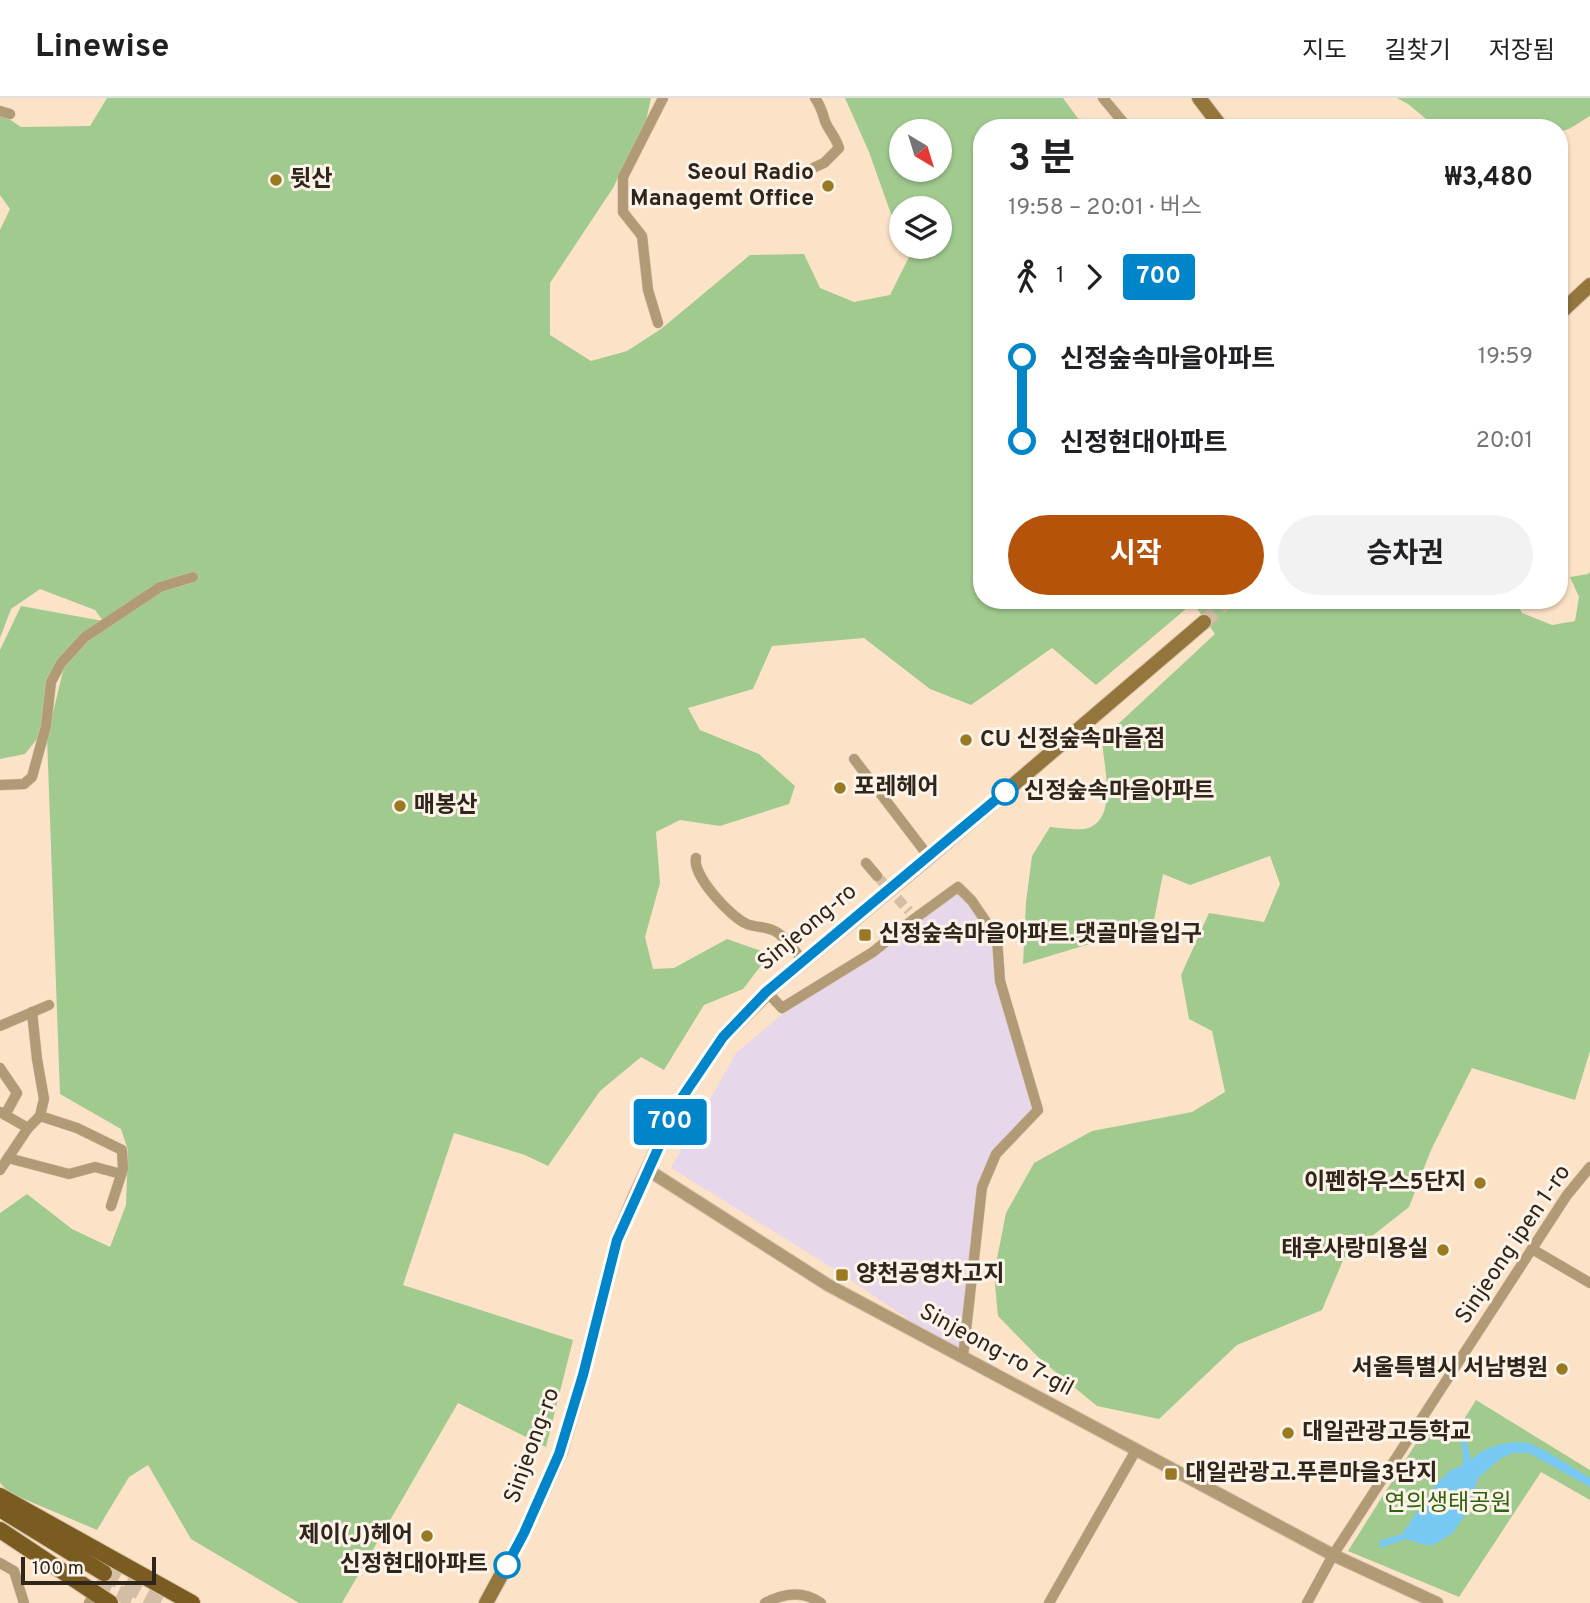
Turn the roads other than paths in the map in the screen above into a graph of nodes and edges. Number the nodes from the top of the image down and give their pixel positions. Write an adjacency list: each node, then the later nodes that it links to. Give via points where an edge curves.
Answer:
1 (663, 98): 10 (street, via 623,177 623,212 642,236 648,290)
2 (815, 98): 7 (street, via 839,148)
3 (1103, 98): 5 (street)
4 (1199, 98): 6 (main road)
5 (1120, 119)
6 (1215, 119)
7 (813, 168)
8 (1590, 285): 9 (main road)
9 (1568, 306)
10 (658, 323)
11 (193, 577): 14 (street, via 160,587 85,637 51,682 46,726 32,776 24,784)
12 (1204, 622): 15 (main road, Sinjeong-ro)
13 (854, 759): 15 (street)
14 (0, 785)
15 (929, 857): 19 (main road, Sinjeong-ro)
16 (696, 858): 19 (street, via 698,874 725,907 747,924 778,933)
17 (866, 863): 18 (street)
18 (877, 876)
19 (803, 962): 20 (main road, Sinjeong-ro)
20 (766, 992): 30 (main road, Sinjeong-ro, via 723,1037 679,1102); 35 (street, via 782,1008 873,953 911,915 958,887 997,938 1000,981 1038,1110 996,1154 982,1187)
21 (49, 1005): 22 (street)
22 (32, 1012): 23 (street); 26 (street, via 44,1098)
23 (0, 1026)
24 (0, 1068): 25 (street, via 17,1093)
25 (3, 1114): 27 (street)
26 (40, 1116): 27 (street); 31 (street, via 122,1150)
27 (27, 1128): 28 (street)
28 (2, 1166): 31 (street, via 69,1174 95,1167)
29 (1590, 1167): 33 (street, Sinjeong ipen 1-ro)
30 (648, 1170): 35 (street, Sinjeong-ro 7-gil, via 828,1285); 46 (main road, Sinjeong-ro, via 617,1240 559,1454)
31 (121, 1174): 32 (street)
32 (111, 1206)
33 (1532, 1249): 34 (street); 41 (street, Sinjeong ipen 1-ro)
34 (1590, 1283)
35 (963, 1357): 36 (street, Sinjeong-ro 7-gil)
36 (1136, 1450): 41 (street, Sinjeong-ro 7-gil); 49 (street)
37 (0, 1496): 45 (main road)
38 (0, 1509): 39 (main road, via 100,1578)
39 (0, 1520)
40 (0, 1530): 44 (main road)
41 (1333, 1555): 50 (street); 51 (street, Sinjeong-ro 7-gil)
42 (0, 1563): 43 (street, via 14,1571)
43 (24, 1603)
44 (110, 1603)
45 (192, 1603)
46 (486, 1603)
47 (765, 1603): 48 (street, via 778,1596 809,1595)
48 (821, 1603)
49 (1049, 1603)
50 (1307, 1603)
51 (1437, 1603)

